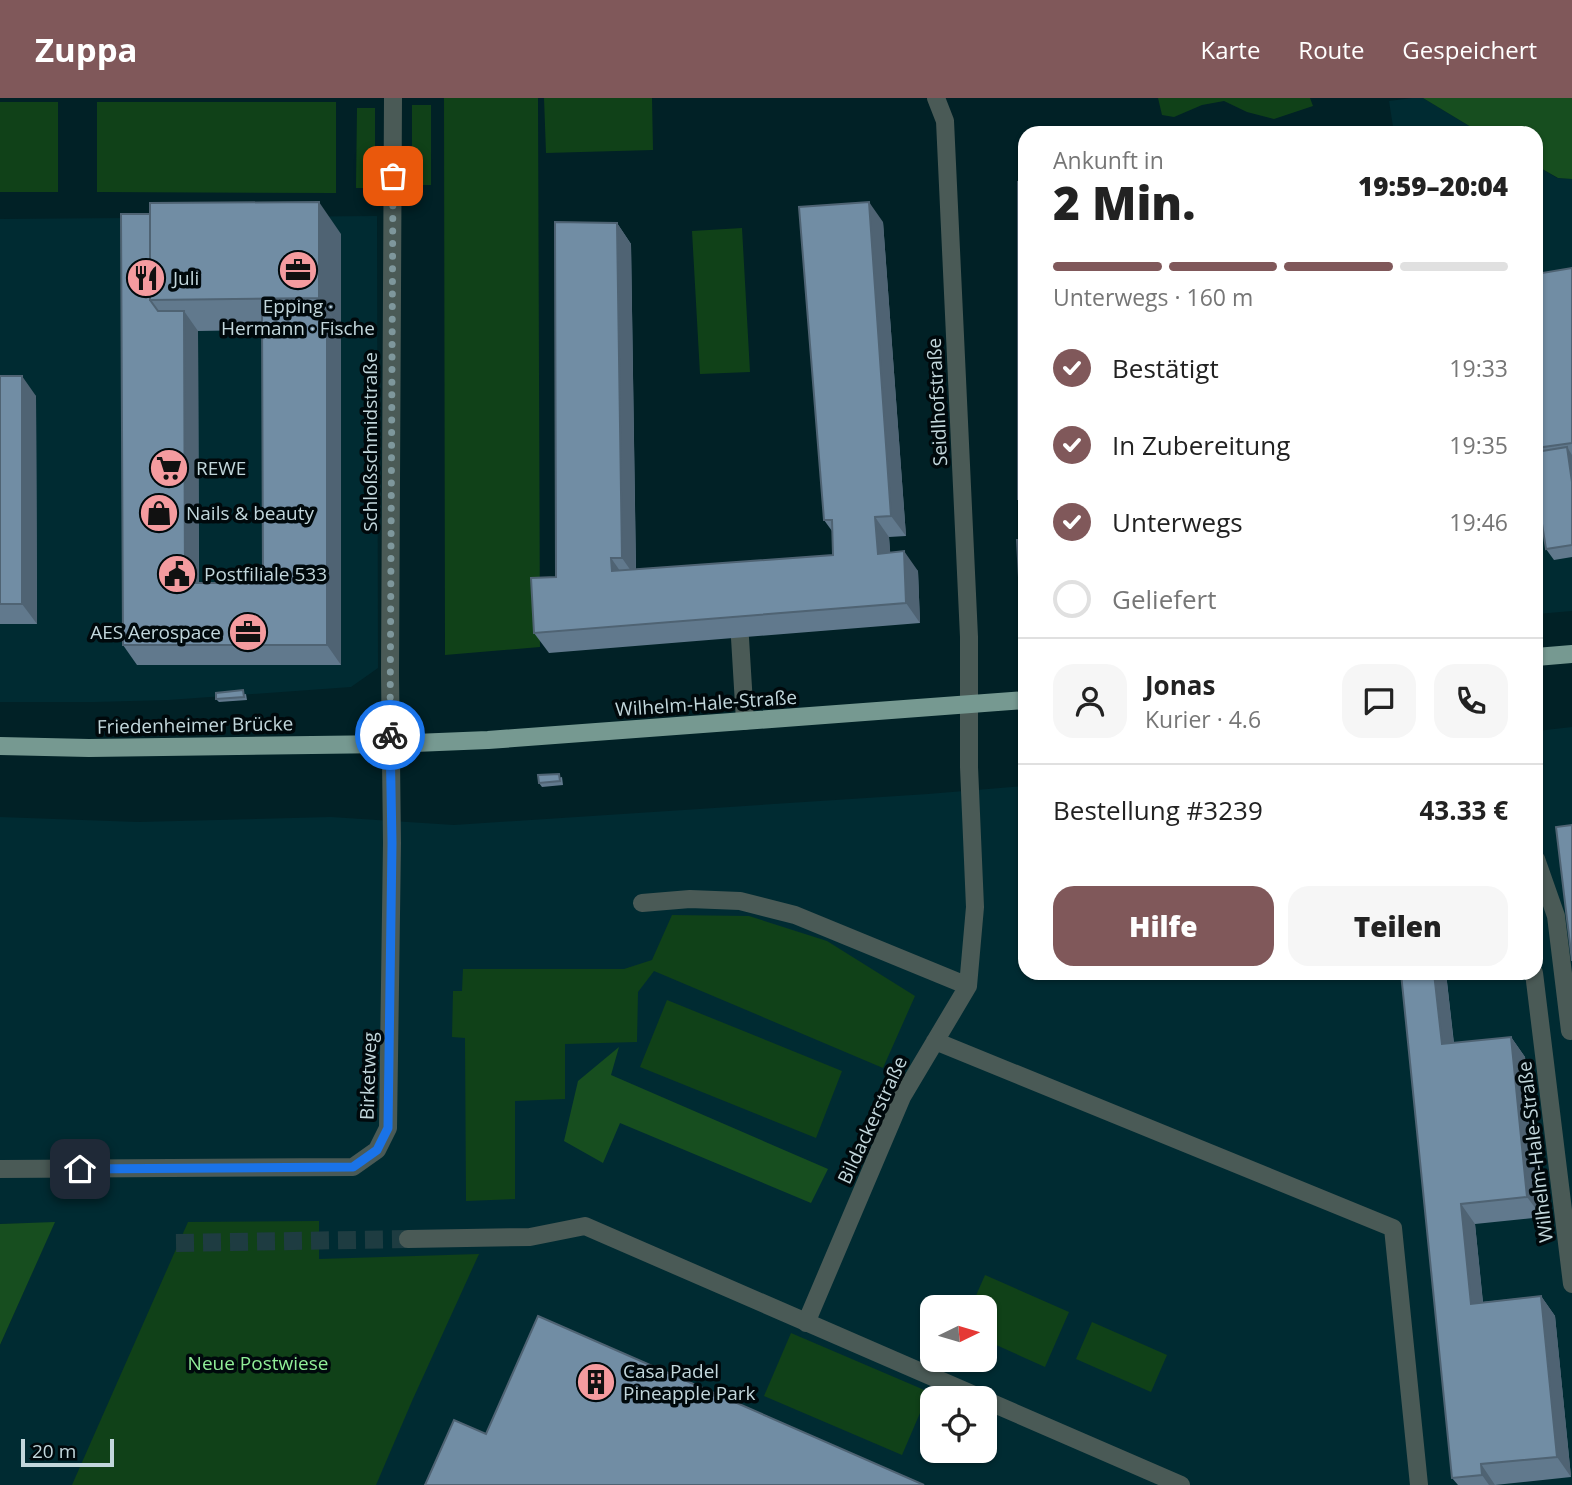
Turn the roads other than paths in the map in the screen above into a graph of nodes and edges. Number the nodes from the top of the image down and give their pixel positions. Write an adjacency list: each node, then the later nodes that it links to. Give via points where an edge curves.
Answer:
1 (393, 98): 9 (street, Schloßschmidstraße)
2 (936, 98): 7 (street, Seidlhofstraße, via 945,121)
3 (740, 638): 8 (street)
4 (1572, 654): 5 (main road)
5 (1543, 656)
6 (1018, 701): 7 (main road, Wilhelm-Hale-Straße)
7 (970, 705): 8 (main road, Wilhelm-Hale-Straße); 14 (street, Bildackerstraße, via 975,907)
8 (745, 721): 9 (main road, Wilhelm-Hale-Straße)
9 (390, 744): 10 (main road, Friedenheimer Brücke); 17 (street, Birketweg, via 388,1128 377,1150 353,1167)
10 (0, 746)
11 (1543, 879): 15 (street, via 1556,916)
12 (642, 903): 14 (street, via 740,901 795,915)
13 (1535, 980): 19 (street, Wilhelm-Hale-Straße)
14 (968, 986): 16 (street, Bildackerstraße)
15 (1570, 1031)
16 (935, 1041): 20 (street, Bildackerstraße, via 902,1097 894,1138); 24 (street, via 1393,1228)
17 (0, 1170)
18 (408, 1239): 20 (street, via 530,1237 584,1226)
19 (1572, 1284)
20 (806, 1323): 21 (street)
21 (953, 1386)
22 (997, 1405): 23 (street)
23 (1181, 1485)
24 (1419, 1485)

